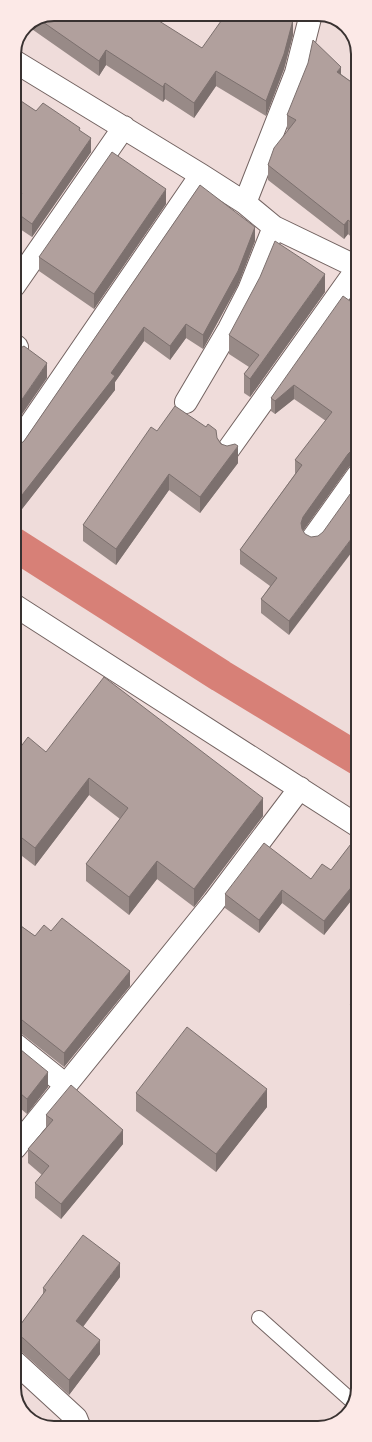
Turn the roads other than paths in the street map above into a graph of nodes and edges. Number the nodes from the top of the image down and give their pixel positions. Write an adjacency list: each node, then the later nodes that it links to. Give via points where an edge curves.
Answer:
1 (309, 21): 5 (street, via 296,73)
2 (21, 70): 3 (street)
3 (124, 127): 4 (street); 8 (street)
4 (202, 175): 5 (street); 11 (street)
5 (245, 203): 6 (street)
6 (274, 227): 7 (street); 10 (street, via 236,316)
7 (351, 265)
8 (21, 276)
9 (351, 276): 12 (street)
10 (186, 402)
11 (21, 438)
12 (228, 450)
13 (351, 485): 14 (street)
14 (313, 538)
15 (21, 609): 16 (street)
16 (300, 788): 17 (street); 19 (street, via 214,902)
17 (351, 821)
18 (21, 1050): 19 (street)
19 (66, 1085): 20 (street)
20 (21, 1141)
21 (259, 1318): 23 (lane)
22 (21, 1368): 24 (street)
23 (349, 1399)
24 (77, 1421)

